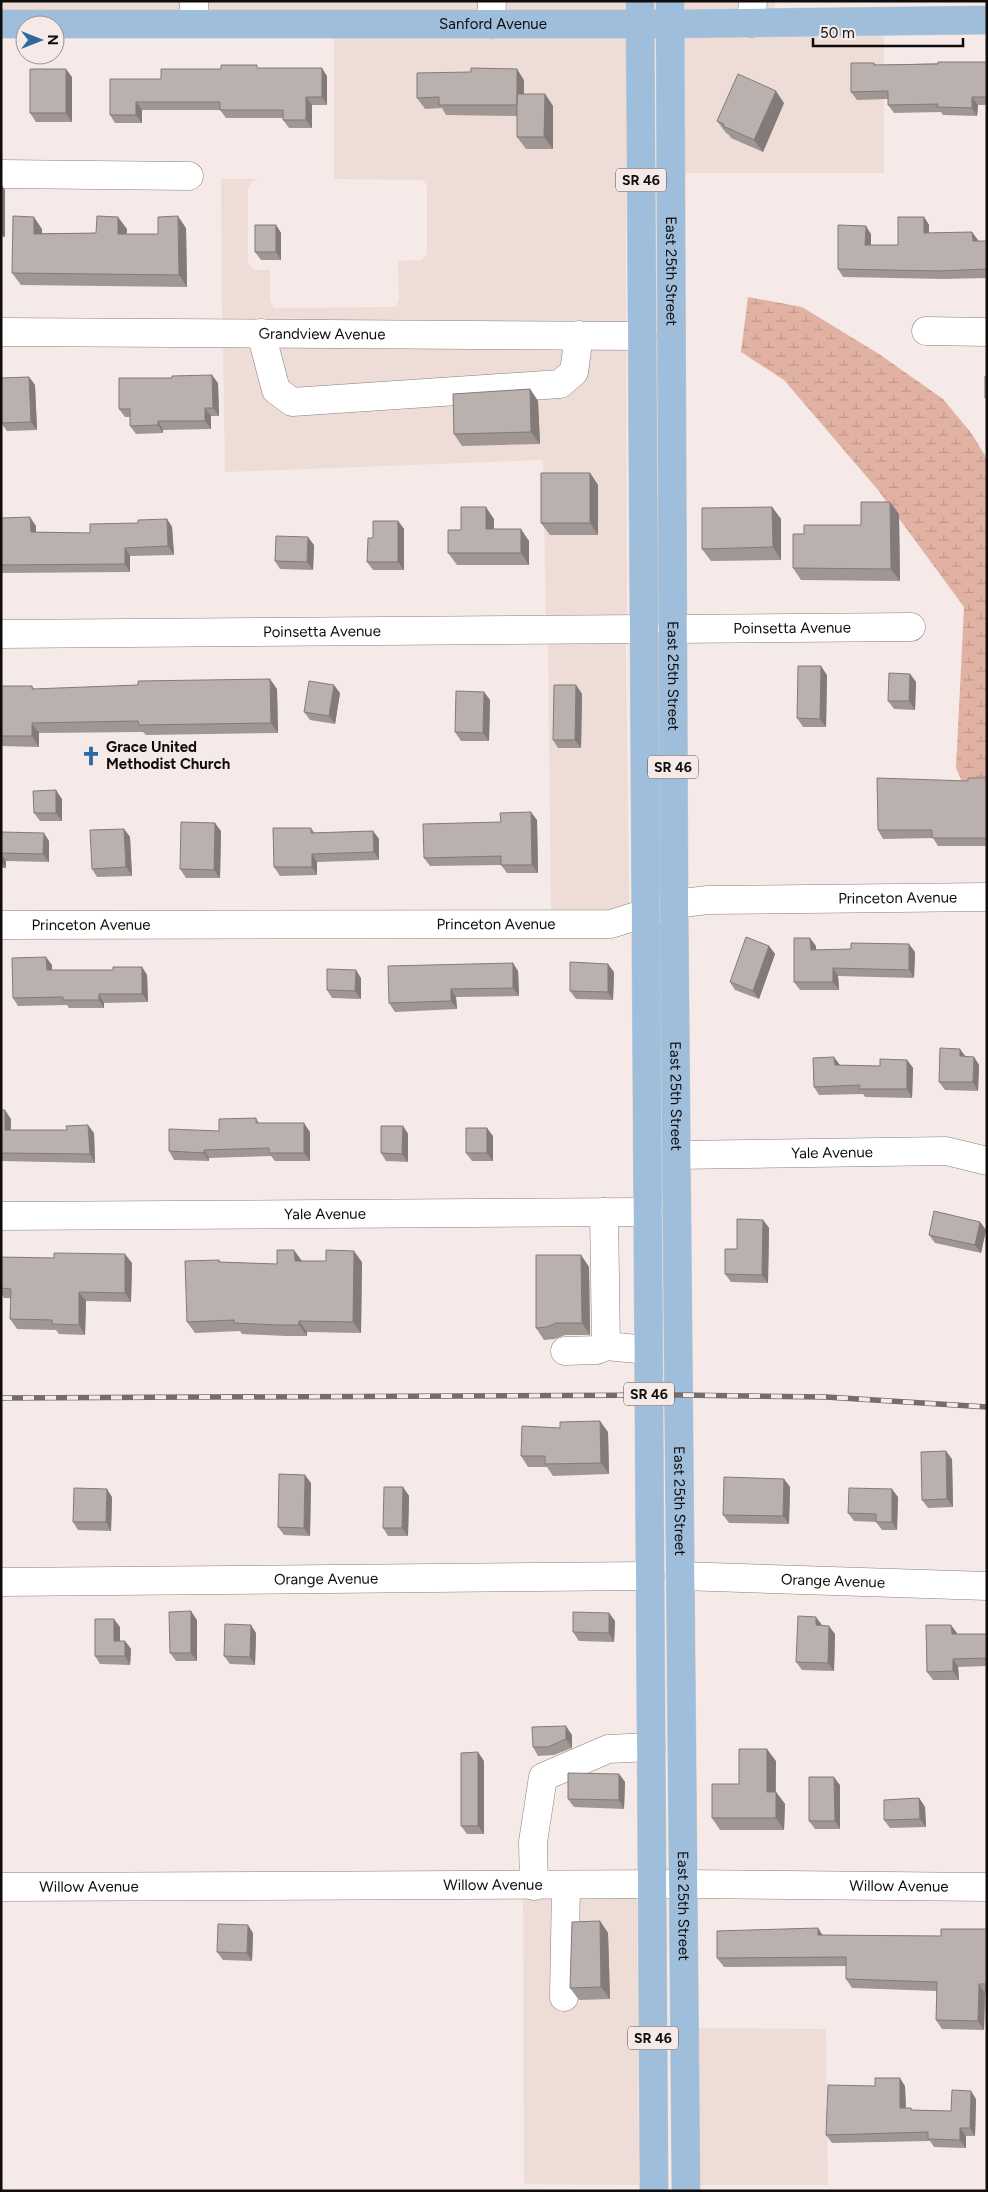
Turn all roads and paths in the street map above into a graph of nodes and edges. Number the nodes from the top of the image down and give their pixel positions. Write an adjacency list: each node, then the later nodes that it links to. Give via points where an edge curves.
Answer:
1 (194, 12): 2 (main road, Sanford Avenue); 7 (main road, Sanford Avenue)
2 (492, 12): 3 (main road, Sanford Avenue)
3 (640, 12): 5 (main road, Sanford Avenue); 15 (main road, East 25th Street / SR 46)
4 (752, 12): 5 (main road, Sanford Avenue); 6 (main road, Sanford Avenue)
5 (670, 13): 18 (main road, East 25th Street / SR 46)
6 (987, 20)
7 (1, 24)
8 (1, 174): 9 (street)
9 (189, 176)
10 (926, 331): 12 (street)
11 (1, 332): 13 (street, Grandview Avenue)
12 (987, 332)
13 (261, 333): 14 (street, Grandview Avenue); 14 (street, via 276,390 292,402 560,384 574,372)
14 (579, 335): 15 (street, Grandview Avenue)
15 (642, 336): 16 (main road, East 25th Street / SR 46)
16 (644, 494): 18 (main road, via 656,522 657,611); 19 (main road, East 25th Street / SR 46)
17 (911, 627): 18 (street, Poinsetta Avenue)
18 (672, 629): 22 (main road, East 25th Street / SR 46)
19 (644, 630): 20 (street, Poinsetta Avenue); 23 (main road, East 25th Street / SR 46)
20 (1, 634)
21 (987, 897): 22 (street, Princeton Avenue, via 708,900)
22 (674, 904): 23 (street, Princeton Avenue); 25 (main road, East 25th Street / SR 46)
23 (646, 913): 24 (street, Princeton Avenue, via 611,924); 28 (main road, East 25th Street / SR 46)
24 (1, 925)
25 (677, 1155): 26 (street, Yale Avenue, via 946,1151); 35 (main road, East 25th Street / SR 46)
26 (987, 1161)
27 (604, 1212): 28 (street, Yale Avenue); 29 (street, Yale Avenue); 30 (street)
28 (648, 1212): 31 (main road, East 25th Street / SR 46)
29 (1, 1216)
30 (606, 1346): 31 (street); 32 (street, via 597,1350)
31 (648, 1350): 33 (main road, East 25th Street / SR 46)
32 (565, 1351)
33 (649, 1422): 34 (main road, East 25th Street / SR 46); 35 (main road, via 663,1455 664,1563)
34 (650, 1576): 36 (street, Orange Avenue); 38 (main road, East 25th Street / SR 46)
35 (681, 1576): 37 (street, Orange Avenue); 40 (main road, East 25th Street / SR 46)
36 (1, 1582)
37 (987, 1586)
38 (651, 1747): 39 (main road, East 25th Street / SR 46); 42 (street, via 608,1749 543,1777 533,1842)
39 (652, 1884): 40 (street, Willow Avenue); 43 (street, Willow Avenue); 46 (main road, East 25th Street / SR 46)
40 (684, 1884): 44 (street, Willow Avenue); 49 (main road, East 25th Street / SR 46)
41 (1, 1886): 42 (street, Willow Avenue)
42 (534, 1886): 43 (street, Willow Avenue)
43 (566, 1886): 45 (street)
44 (987, 1888)
45 (564, 1997)
46 (653, 2015): 47 (main road, East 25th Street / SR 46); 48 (main road, via 668,2061 669,2181)
47 (654, 2191)
48 (680, 2191)
49 (686, 2191)

